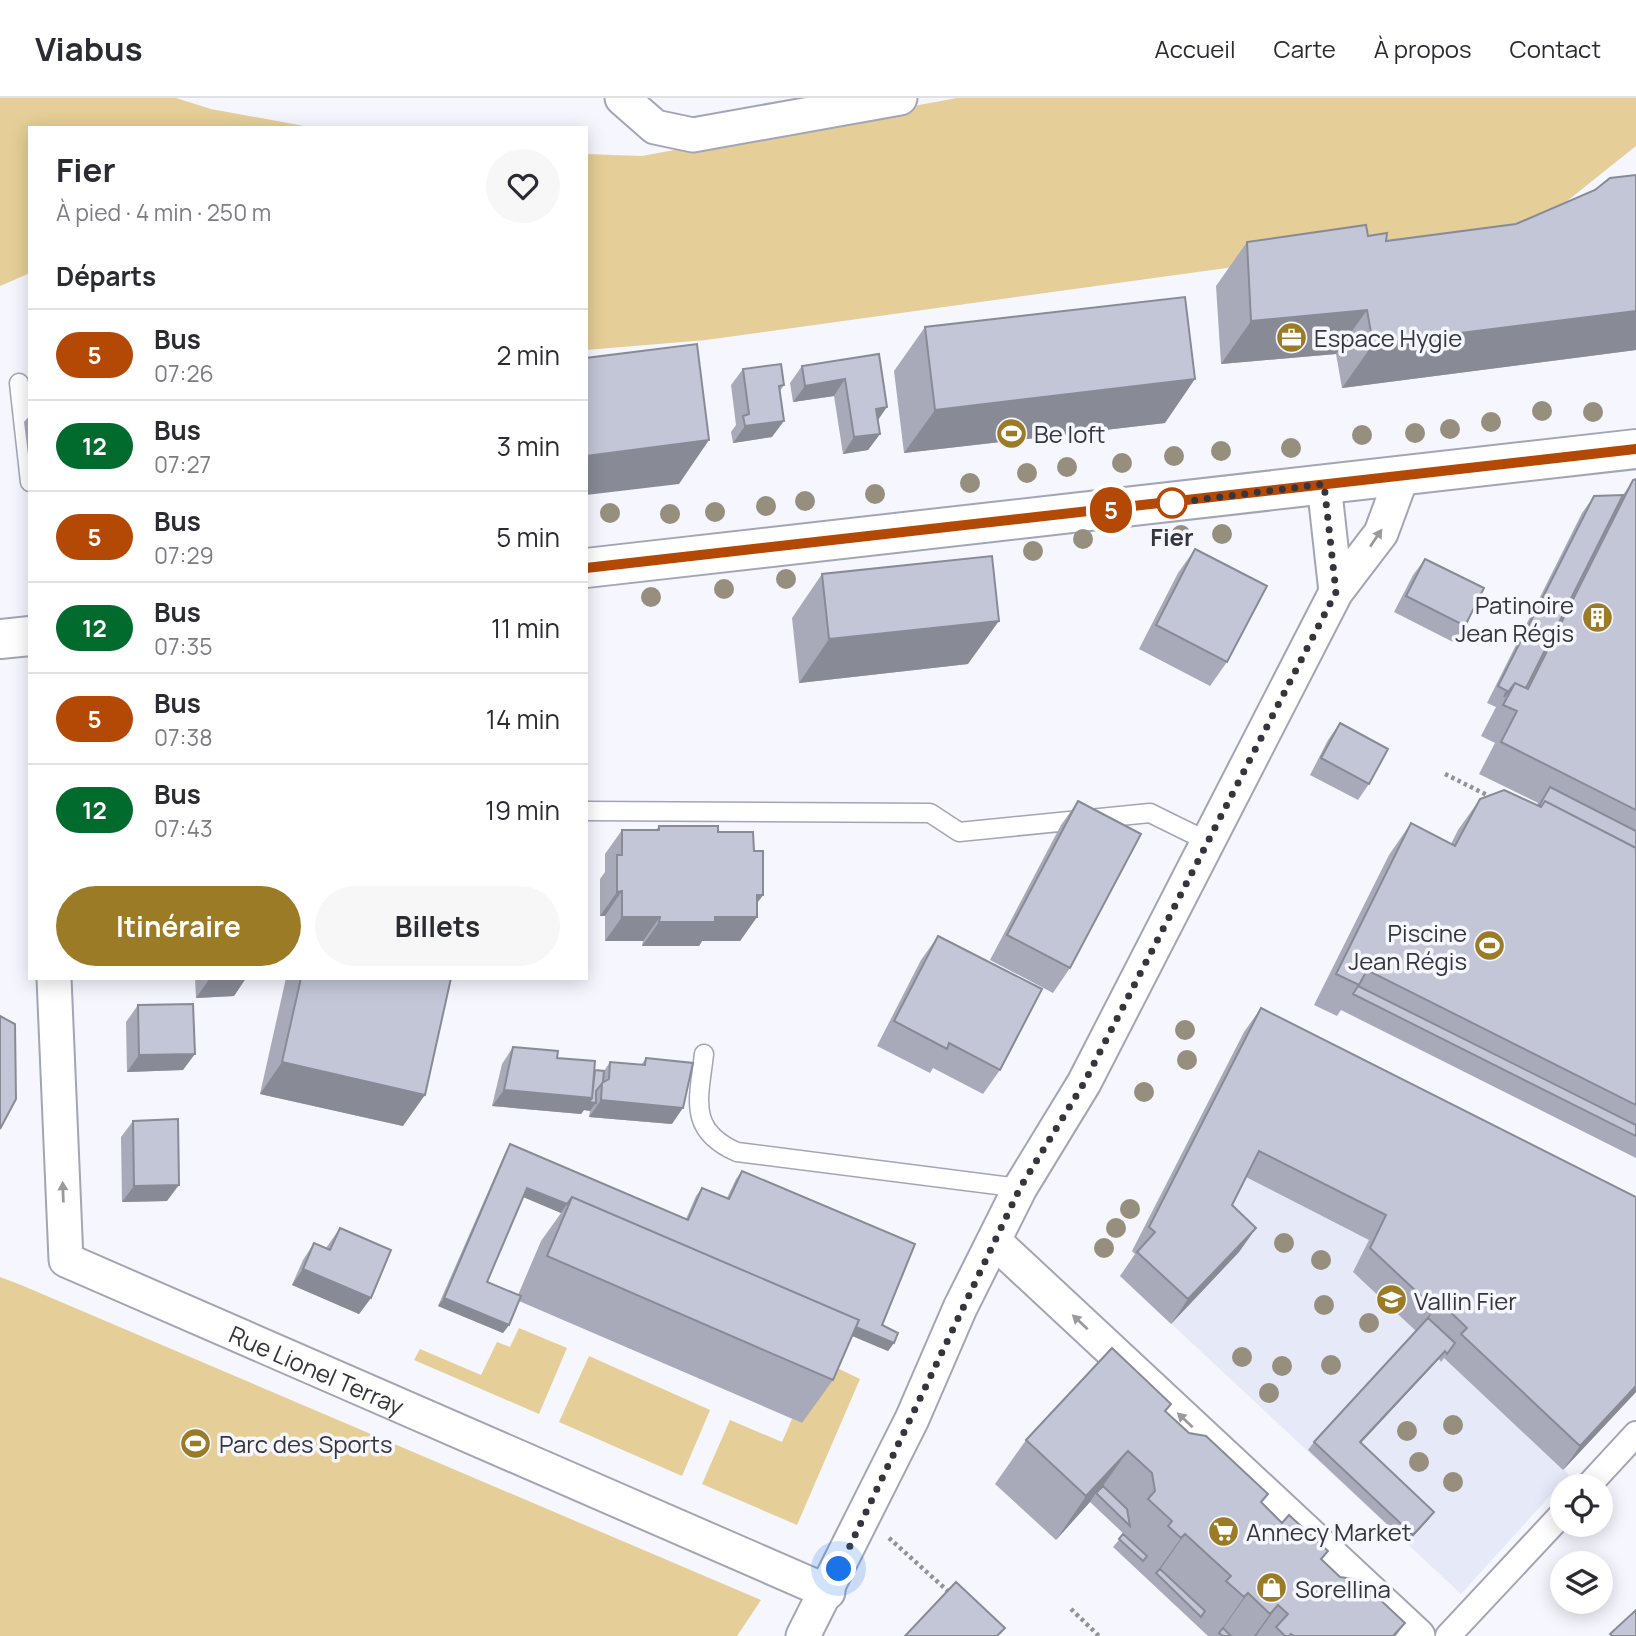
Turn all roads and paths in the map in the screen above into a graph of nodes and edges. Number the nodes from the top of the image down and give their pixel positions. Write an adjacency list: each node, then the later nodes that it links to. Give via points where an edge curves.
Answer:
1 (622, 98): 2 (street, via 655,127 694,135)
2 (900, 98)
3 (19, 383): 5 (lane)
4 (1636, 449): 6 (main road)
5 (28, 464)
6 (1402, 476): 7 (main road); 9 (street, one-way to 6, via 1381,533)
7 (1324, 484): 8 (main road); 9 (street)
8 (588, 568)
9 (1336, 592): 15 (street)
10 (28, 636): 11 (main road)
11 (0, 639)
12 (1445, 774): 13 (path)
13 (1494, 799)
14 (588, 811): 15 (lane, via 930,813 959,832 1150,813)
15 (1209, 842): 18 (street, via 1084,1083)
16 (54, 980): 24 (street, Rue Lionel Terray, one-way to 16, via 66,1260)
17 (704, 1054): 18 (lane, via 697,1108 702,1122 722,1145 737,1152)
18 (1020, 1188): 19 (street)
19 (994, 1241): 22 (street); 29 (street, one-way to 19)
20 (1636, 1434): 21 (street)
21 (1599, 1474)
22 (861, 1522): 24 (street); 25 (path, via 882,1532)
23 (1550, 1527): 30 (street)
24 (828, 1592): 27 (street)
25 (958, 1601)
26 (1071, 1609): 28 (path)
27 (803, 1636)
28 (1099, 1636)
29 (1418, 1636)
30 (1448, 1636)

